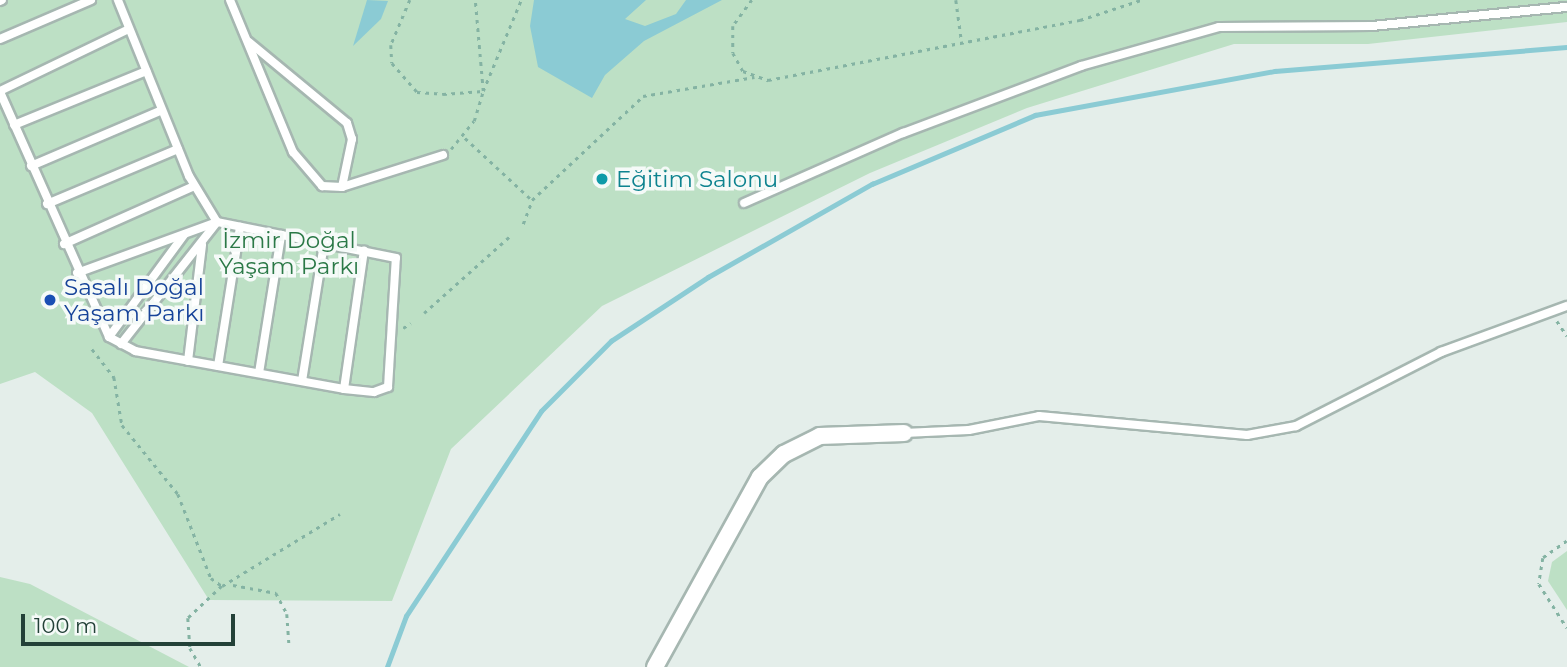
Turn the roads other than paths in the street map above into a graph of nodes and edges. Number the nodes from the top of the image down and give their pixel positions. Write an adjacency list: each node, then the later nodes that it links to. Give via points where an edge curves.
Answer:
1 (91, 0): 6 (lane)
2 (118, 0): 5 (lane)
3 (230, 0): 7 (lane)
4 (1567, 7): 17 (lane, via 1372,26 1219,27 1081,65 903,133)
5 (130, 29): 8 (lane); 9 (lane)
6 (0, 39)
7 (249, 42): 16 (lane, via 293,152 323,186); 16 (lane, via 347,123 352,139)
8 (146, 71): 10 (lane); 11 (lane)
9 (0, 92): 11 (lane)
10 (162, 110): 12 (lane); 14 (lane)
11 (14, 125): 14 (lane)
12 (178, 149): 15 (lane); 18 (lane)
13 (443, 155): 16 (lane)
14 (31, 166): 18 (lane)
15 (194, 186): 19 (lane); 25 (lane)
16 (342, 187)
17 (744, 203)
18 (47, 204): 25 (lane)
19 (217, 222): 20 (lane); 21 (lane); 23 (lane)
20 (240, 227): 22 (lane); 32 (lane)
21 (186, 234): 27 (lane); 29 (lane)
22 (281, 235): 24 (lane); 33 (lane)
23 (202, 243): 30 (lane); 31 (lane)
24 (324, 243): 26 (lane); 34 (lane)
25 (64, 244): 27 (lane)
26 (365, 250): 35 (lane); 35 (lane, via 396,258 394,372 388,387 374,392)
27 (76, 273): 29 (lane)
28 (1567, 306): 36 (lane, via 1441,352 1296,426 1247,435 1039,416 969,430)
29 (109, 337): 30 (lane)
30 (121, 344): 31 (lane)
31 (188, 361): 32 (lane)
32 (218, 366): 33 (lane)
33 (259, 373): 34 (lane)
34 (302, 381): 35 (lane)
35 (344, 389)
36 (904, 433): 37 (street, via 820,436 768,469)
37 (654, 667)

